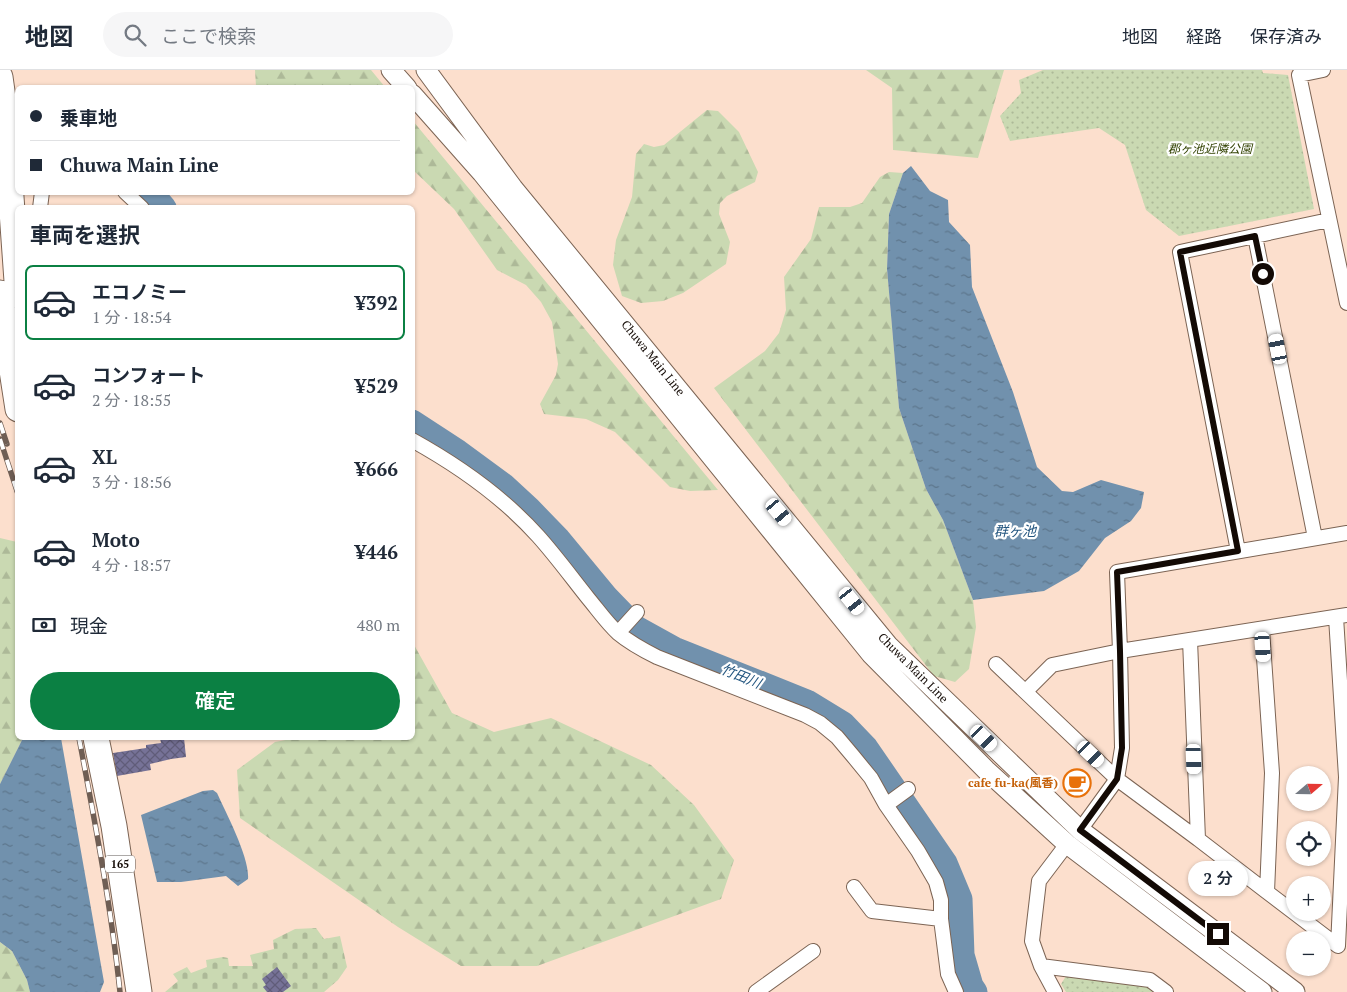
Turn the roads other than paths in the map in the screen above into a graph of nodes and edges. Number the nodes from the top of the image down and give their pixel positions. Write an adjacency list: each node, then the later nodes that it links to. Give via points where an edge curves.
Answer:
1 (391, 70): 5 (main road)
2 (426, 70): 33 (main road, Chuwa Main Line, via 513,188 888,645)
3 (1323, 70): 10 (street, via 1299,75)
4 (0, 77): 7 (highway)
5 (404, 85)
6 (415, 97): 35 (main road, Chuwa Main Line, via 482,174 871,654 986,770)
7 (2, 121): 12 (highway)
8 (128, 195): 9 (street)
9 (139, 205)
10 (1329, 220): 11 (street); 15 (street)
11 (1255, 236): 19 (street); 20 (street, via 1180,252)
12 (11, 259): 13 (highway)
13 (15, 280)
14 (0, 293): 16 (highway)
15 (1347, 303)
16 (15, 389)
17 (415, 442): 24 (street, via 478,480 510,507)
18 (1347, 533): 19 (street)
19 (1315, 538): 20 (street)
20 (1238, 551): 26 (street, via 1117,572)
21 (637, 612): 24 (street)
22 (1342, 616): 23 (street); 39 (street, via 1346,777)
23 (1262, 629): 25 (street); 37 (street, via 1272,773)
24 (618, 633): 32 (street, via 657,657 820,723 837,737 871,778)
25 (1190, 640): 26 (street); 34 (street)
26 (1120, 651): 28 (street, via 1052,665); 30 (street, via 1122,748)
27 (996, 664): 28 (street)
28 (1026, 692): 30 (street)
29 (96, 740): 42 (highway, 165, via 114,826)
30 (1117, 779): 33 (street); 34 (street)
31 (908, 788): 32 (street)
32 (886, 805): 38 (street, via 936,882 941,900)
33 (1080, 830): 48 (main road, Chuwa Main Line)
34 (1198, 839): 37 (street)
35 (1067, 844): 41 (street, via 1039,881 1032,942); 47 (main road, Chuwa Main Line)
36 (854, 887): 38 (street, via 872,911)
37 (1267, 892): 39 (street)
38 (941, 919): 44 (street, via 948,974)
39 (1342, 948)
40 (813, 951): 43 (street)
41 (1040, 966): 45 (street); 46 (street, via 1150,980)
42 (139, 992)
43 (756, 992)
44 (956, 992)
45 (1055, 992)
46 (1166, 992)
47 (1262, 992)
48 (1295, 992)

